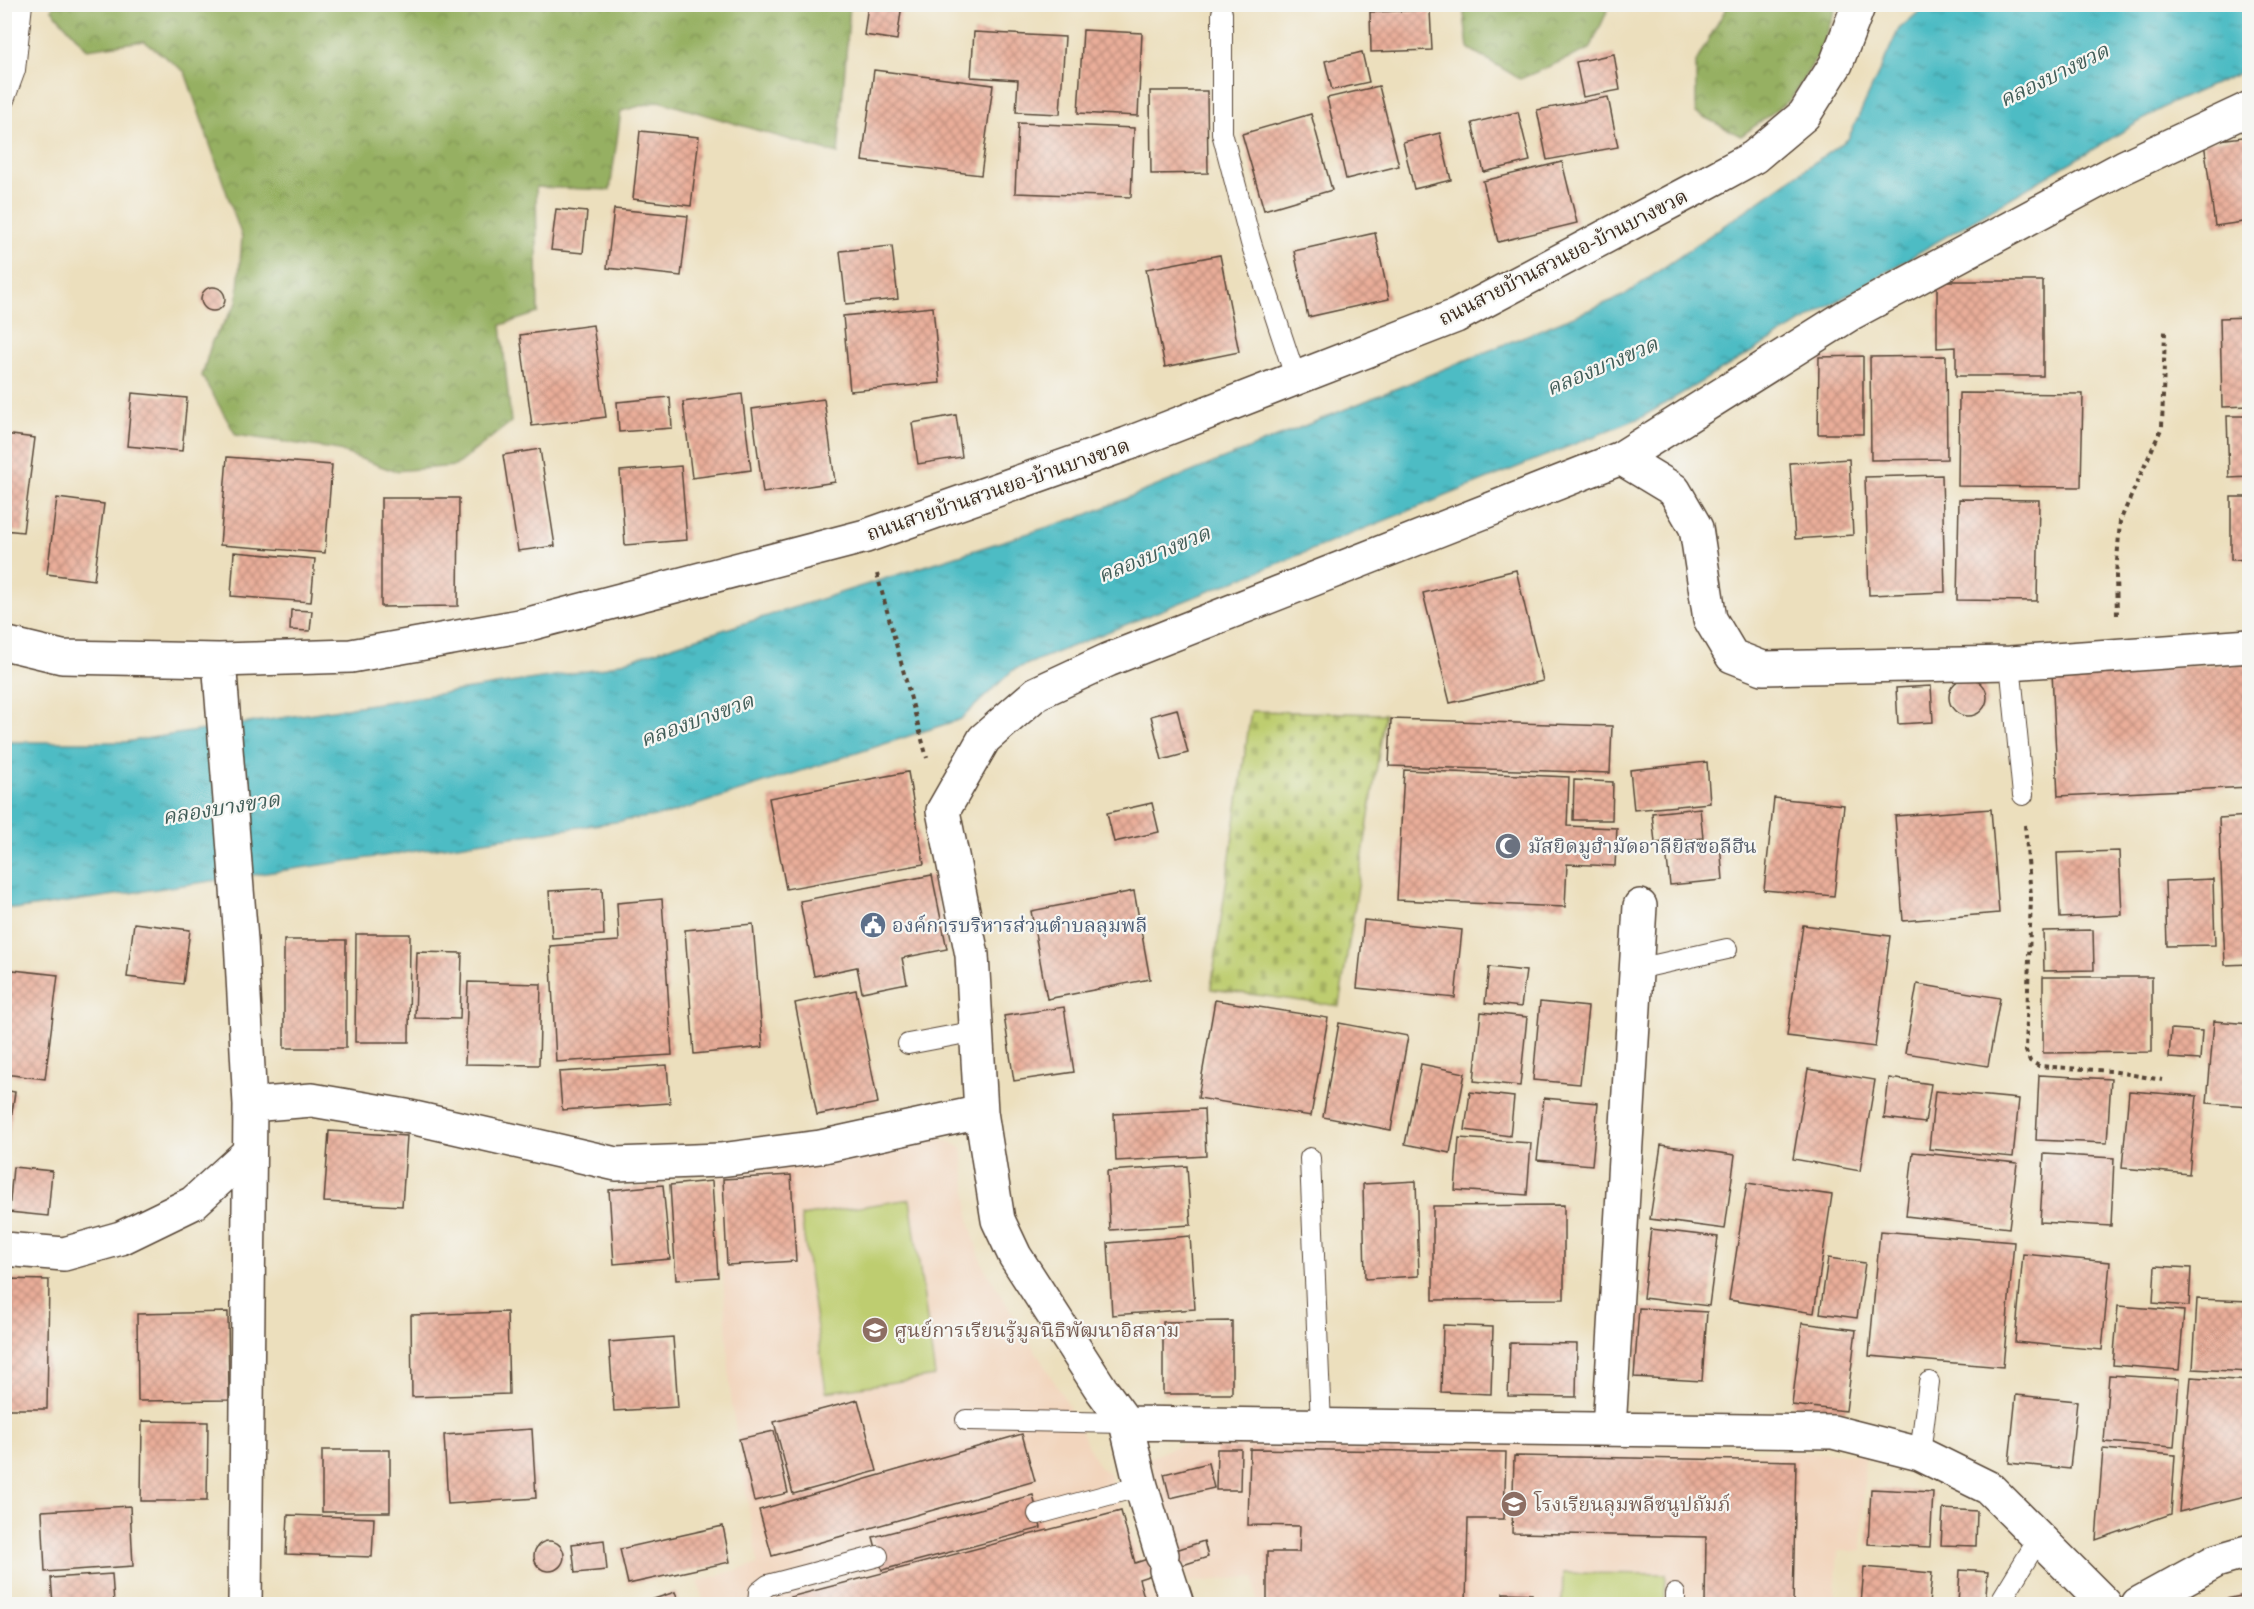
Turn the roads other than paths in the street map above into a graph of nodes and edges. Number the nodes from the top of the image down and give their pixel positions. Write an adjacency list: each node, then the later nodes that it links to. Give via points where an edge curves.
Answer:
1 (22, 4): 4 (lane, via 15,70)
2 (1859, 4): 6 (street, ถนนสายบ้านสวนยอ-บ้านบางขวด, via 1836,64 1804,115 1754,157 1456,316)
3 (1222, 13): 6 (lane, via 1222,133 1251,243)
4 (4, 100)
5 (2250, 108): 7 (street, via 2124,166 1850,314)
6 (1295, 376): 11 (street, ถนนสายบ้านสวนยอ-บ้านบางขวด, via 1126,444 866,536 525,625)
7 (1621, 458): 10 (street, via 1674,490 1696,528 1710,619 1732,656 1763,668); 16 (street, via 1108,660 1037,693 984,739 943,811 972,955)
8 (4, 643): 11 (street, ถนนสายบ้านสวนยอ-บ้านบางขวด, via 62,657)
9 (2250, 645): 10 (street)
10 (2010, 663): 12 (lane)
11 (220, 676): 18 (street)
12 (2023, 795)
13 (1640, 906): 15 (street)
14 (1727, 949): 15 (lane)
15 (1637, 969): 27 (street)
16 (977, 1031): 17 (lane); 19 (street)
17 (908, 1044)
18 (250, 1105): 19 (street, via 324,1102 406,1116 616,1164 720,1160 819,1147); 20 (street)
19 (981, 1112): 25 (street, via 998,1220 1015,1256)
20 (248, 1154): 22 (street, via 193,1203 121,1238 64,1254); 34 (street)
21 (1310, 1158): 26 (lane)
22 (4, 1249)
23 (1929, 1382): 28 (lane)
24 (966, 1420): 25 (lane)
25 (1126, 1423): 26 (street); 29 (street)
26 (1322, 1425): 27 (street)
27 (1609, 1429): 28 (street, via 1833,1432)
28 (1920, 1454): 31 (street, via 1989,1488)
29 (1141, 1485): 30 (lane); 36 (street)
30 (1038, 1514)
31 (2039, 1538): 37 (lane); 38 (street)
32 (2250, 1551): 39 (street, via 2216,1561)
33 (878, 1556): 35 (lane, via 768,1585 759,1592)
34 (245, 1605)
35 (758, 1605)
36 (1177, 1605)
37 (1999, 1605)
38 (2105, 1605)
39 (2138, 1605)

